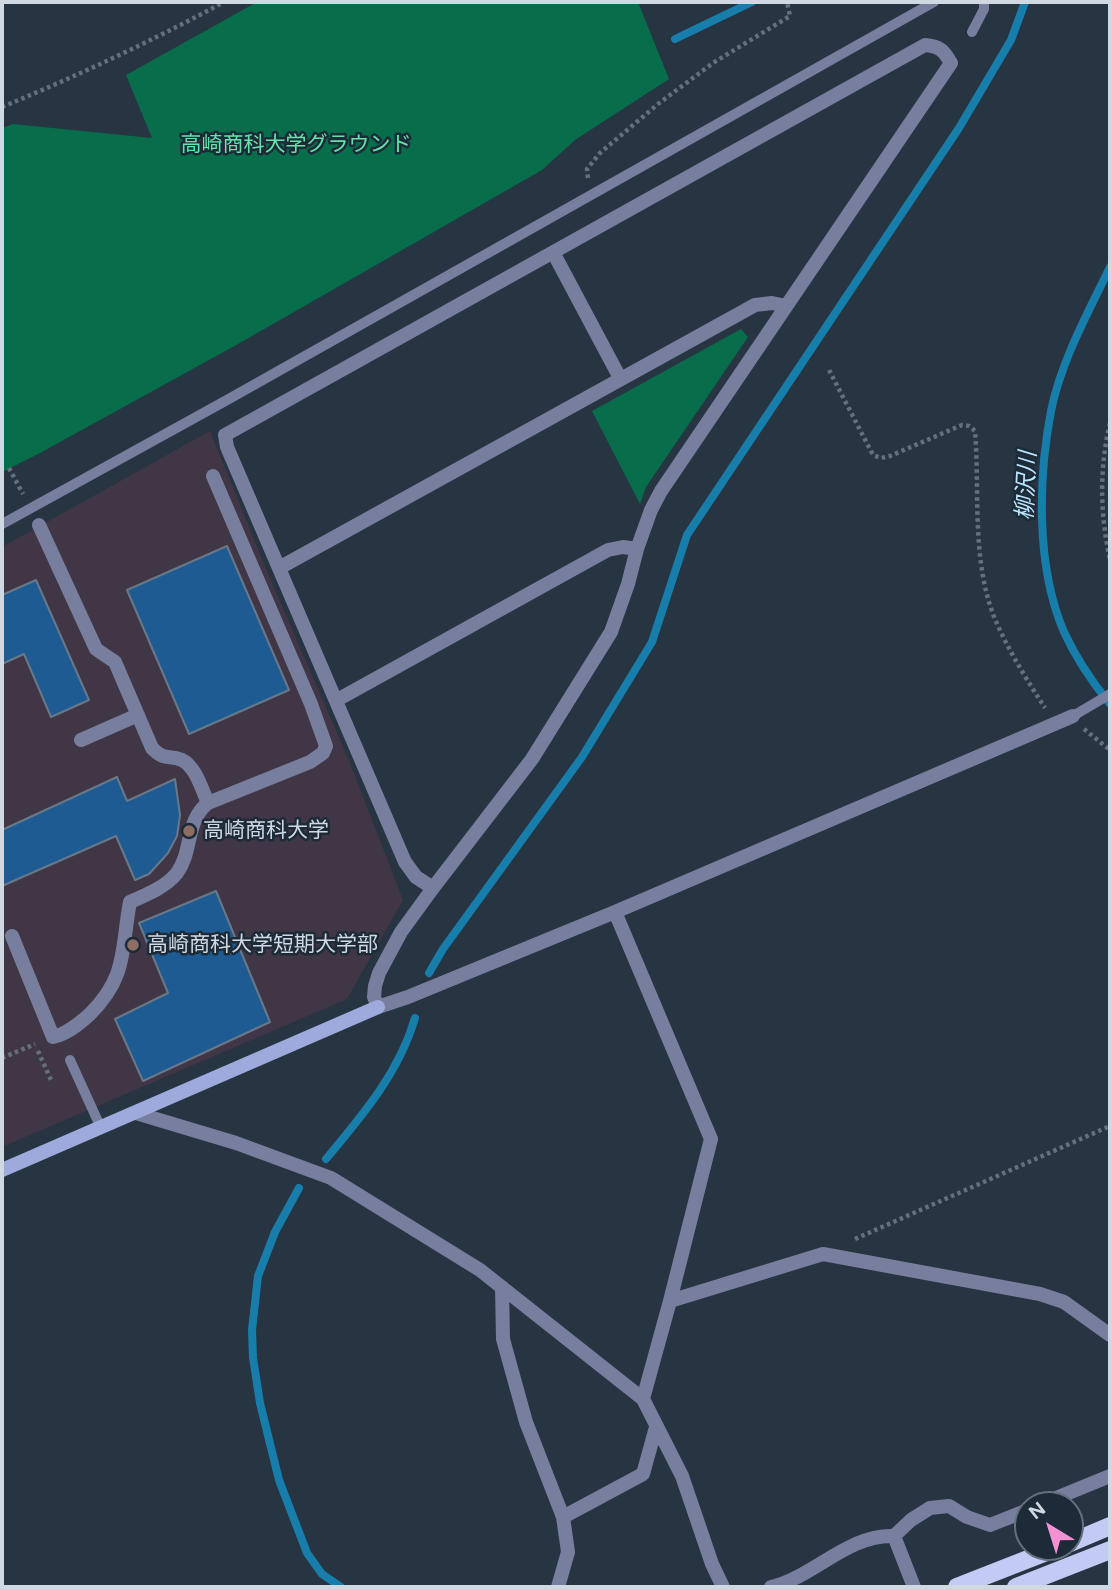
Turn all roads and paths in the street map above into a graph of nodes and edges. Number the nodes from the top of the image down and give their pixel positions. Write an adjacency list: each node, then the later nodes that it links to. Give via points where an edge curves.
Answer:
1 (223, 2): 6 (path)
2 (787, 2): 7 (path, via 790,16 713,63 600,153 587,169)
3 (934, 2): 7 (lane)
4 (984, 2): 5 (lane)
5 (972, 32)
6 (2, 107)
7 (588, 196): 15 (lane)
8 (554, 254): 9 (street, via 925,45 937,46 950,63); 11 (street); 20 (street, via 225,435)
9 (786, 306): 11 (street, via 755,305); 18 (street, via 661,491)
10 (829, 370): 25 (path, via 873,455 890,456 962,425 975,431 979,545 989,598 1024,676)
11 (620, 378): 20 (street)
12 (1110, 423): 19 (path, via 1102,489)
13 (9, 468): 15 (path)
14 (213, 476): 28 (street, via 326,746 310,762)
15 (31, 508): 16 (lane)
16 (2, 524)
17 (39, 526): 23 (street, via 96,649 115,662)
18 (637, 549): 22 (street, via 608,551); 29 (street, via 611,632 532,759)
19 (1110, 560)
20 (279, 568): 22 (street)
21 (1110, 694): 24 (lane)
22 (337, 699): 29 (street, via 405,862 416,877)
23 (138, 715): 26 (street); 28 (street, via 152,748 161,757 184,761 195,773)
24 (1073, 716): 25 (street); 27 (path)
25 (1055, 723): 30 (street)
26 (81, 740)
27 (1110, 750)
28 (208, 803): 33 (street, via 194,817 184,861 176,874 130,902 124,955 111,988 80,1023)
29 (433, 888): 32 (street, via 379,973 374,997)
30 (615, 912): 32 (street); 44 (street, via 711,1139)
31 (12, 936): 33 (street)
32 (378, 1007): 38 (street)
33 (52, 1037): 34 (path)
34 (35, 1044): 35 (path); 37 (path)
35 (2, 1058)
36 (70, 1060): 40 (lane)
37 (51, 1080)
38 (136, 1113): 40 (street); 43 (street, via 331,1178)
39 (1110, 1126): 42 (path)
40 (101, 1128): 41 (street)
41 (2, 1170)
42 (823, 1254): 44 (street); 45 (street, via 1040,1294 1064,1302)
43 (502, 1287): 46 (street); 51 (street, via 503,1339 526,1422)
44 (670, 1301): 46 (street)
45 (1110, 1335)
46 (643, 1399): 47 (street)
47 (656, 1427): 51 (street, via 643,1474); 58 (street, via 682,1476)
48 (1110, 1476): 49 (street)
49 (1073, 1491)
50 (1014, 1516): 53 (street, via 990,1525 949,1506 930,1508)
51 (563, 1517): 57 (street, via 568,1552)
52 (1110, 1526): 54 (main road)
53 (894, 1536): 59 (street, via 864,1540); 60 (street)
54 (1084, 1537)
55 (1110, 1550): 62 (main road)
56 (1023, 1561): 61 (main road)
57 (558, 1587)
58 (723, 1587)
59 (771, 1587)
60 (914, 1587)
61 (957, 1587)
62 (1016, 1587)

